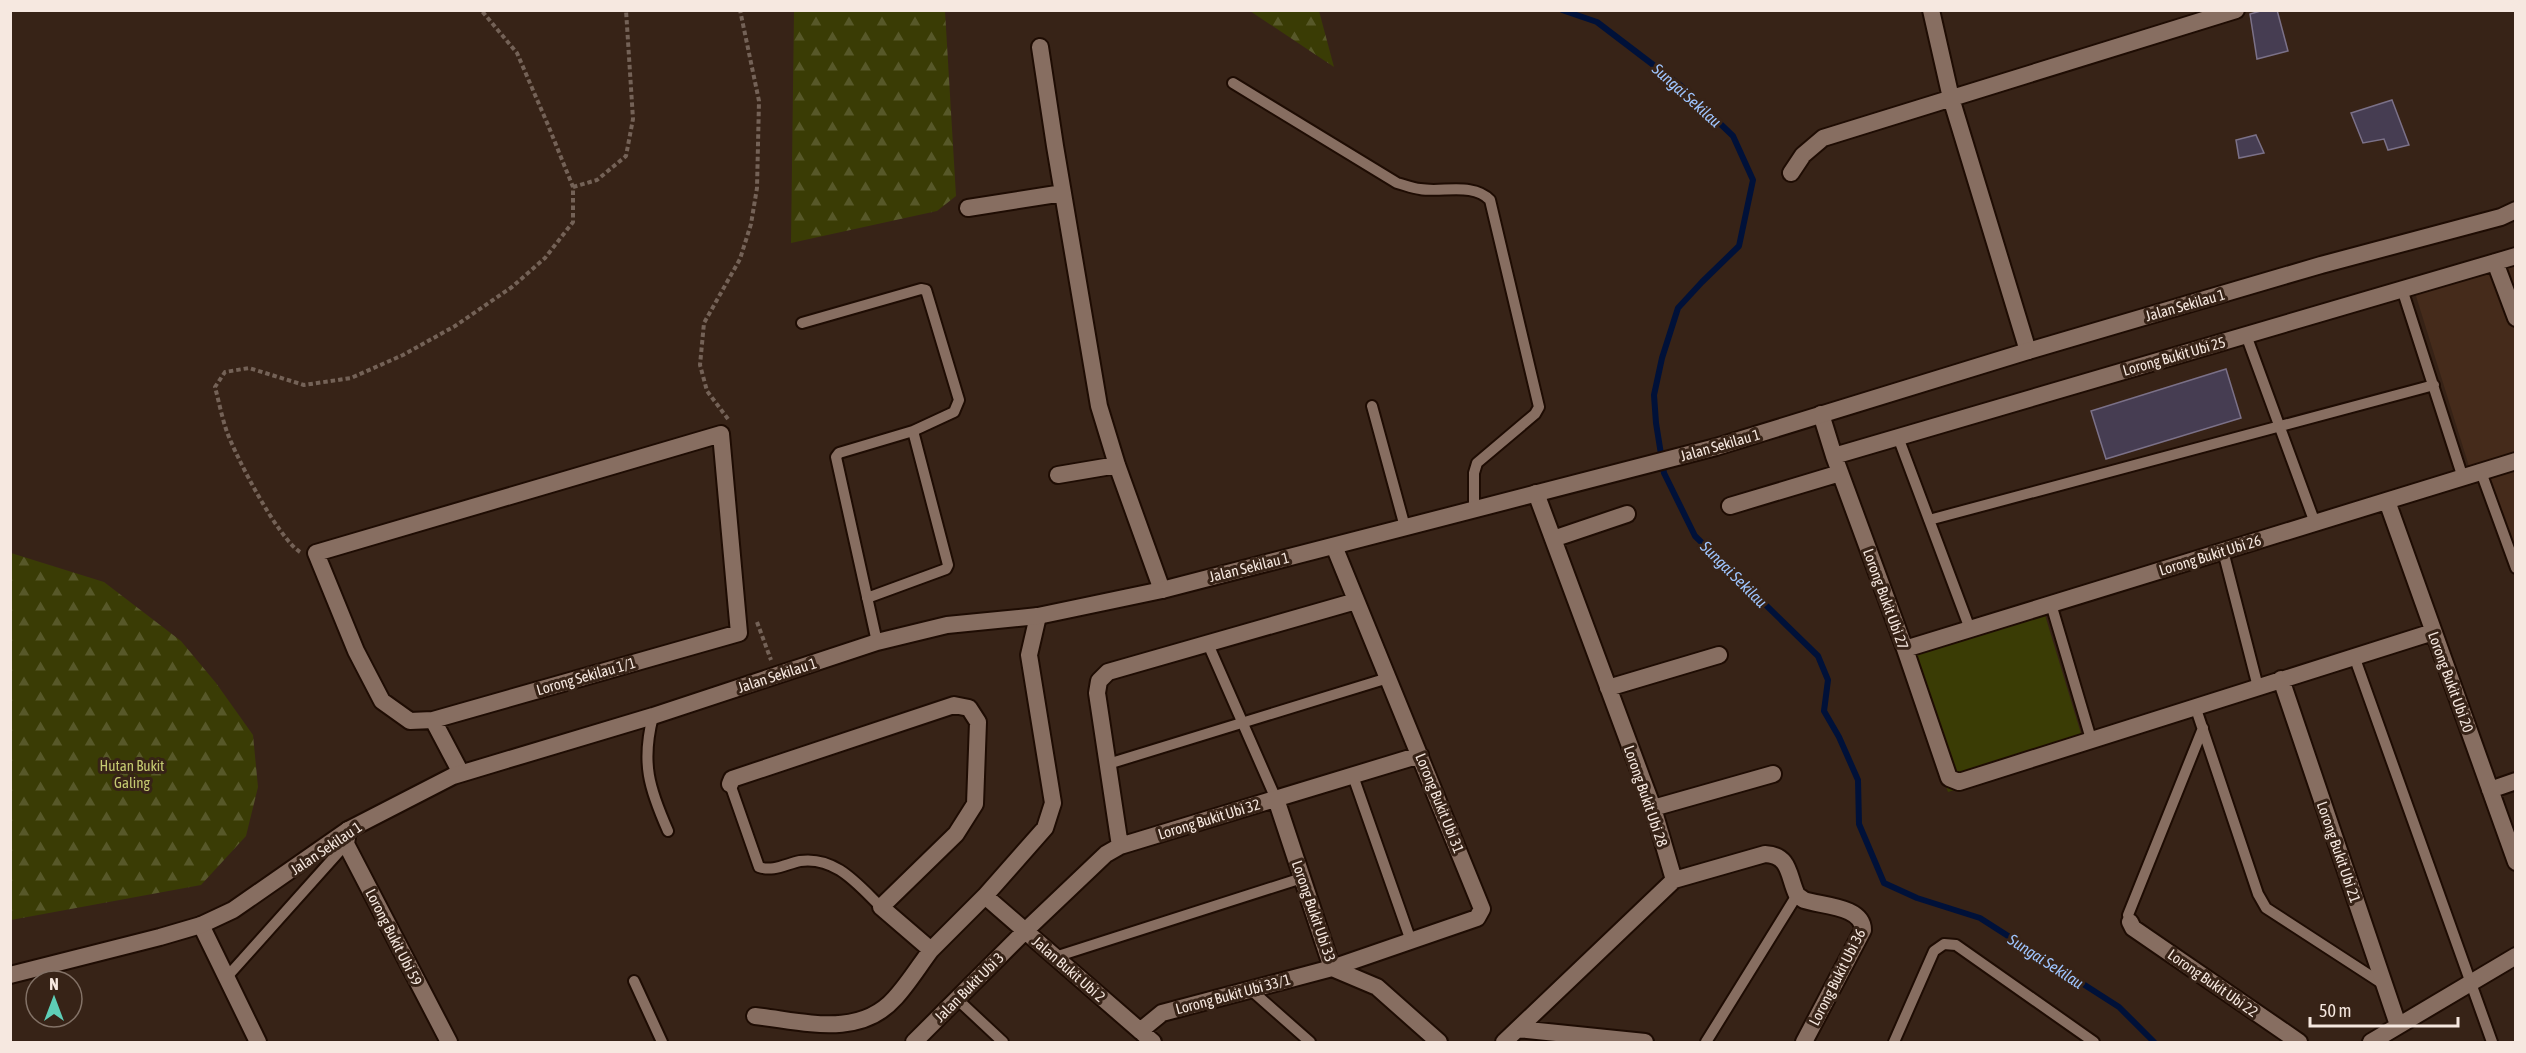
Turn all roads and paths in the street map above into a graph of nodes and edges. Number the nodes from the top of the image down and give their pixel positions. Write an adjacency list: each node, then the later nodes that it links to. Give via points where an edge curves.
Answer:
1 (481, 10): 10 (path, via 517,53)
2 (626, 10): 10 (path, via 633,119 626,156 597,180)
3 (740, 10): 25 (path, via 759,101 757,188 740,259 704,323 700,365 707,391)
4 (1931, 10): 8 (street)
5 (2236, 10): 8 (street)
6 (1040, 47): 11 (street)
7 (1233, 83): 38 (lane, via 1397,183 1422,190 1476,190 1490,200 1539,407 1477,463)
8 (1951, 98): 9 (street, via 1823,138 1803,155); 20 (street)
9 (1791, 173)
10 (573, 188): 46 (path, via 573,222 545,258 512,287 455,326 403,355 351,378 304,385 249,368 225,372 214,387 227,432 261,499 299,551)
11 (1063, 193): 12 (street); 30 (street, via 1099,406)
12 (968, 208)
13 (2511, 216): 20 (street, Jalan Sekilau 1, via 2321,264)
14 (2516, 256): 15 (street, Lorong Bukit Ubi 25)
15 (2495, 262): 16 (street, Lorong Bukit Ubi 25); 17 (street)
16 (2403, 289): 19 (street, Lorong Bukit Ubi 25); 21 (lane)
17 (2516, 318)
18 (802, 323): 26 (lane, via 926,290 959,399 954,412)
19 (2246, 335): 24 (lane); 27 (street, Lorong Bukit Ubi 25)
20 (2028, 351): 23 (street, Jalan Sekilau 1)
21 (2434, 385): 24 (lane); 34 (lane)
22 (1372, 406): 42 (lane)
23 (1821, 414): 28 (street, Lorong Bukit Ubi 27); 35 (street, Jalan Sekilau 1, via 1716,447)
24 (2279, 426): 40 (lane); 41 (lane)
25 (733, 428)
26 (914, 431): 49 (lane, via 948,565); 49 (lane, via 836,457)
27 (1898, 437): 28 (street, Lorong Bukit Ubi 25); 40 (lane)
28 (1834, 456): 32 (street, Lorong Bukit Ubi 27)
29 (2516, 461): 31 (street, Lorong Bukit Ubi 26)
30 (1117, 465): 33 (street); 48 (street)
31 (2481, 472): 34 (street, Lorong Bukit Ubi 26); 47 (lane)
32 (1840, 473): 37 (street); 58 (street, Lorong Bukit Ubi 27)
33 (1058, 475)
34 (2463, 478): 36 (street, Lorong Bukit Ubi 26)
35 (1536, 493): 38 (street, Jalan Sekilau 1); 43 (street, Lorong Bukit Ubi 28)
36 (2387, 501): 41 (street, Lorong Bukit Ubi 26); 55 (street, Lorong Bukit Ubi 20)
37 (1730, 506)
38 (1474, 509): 42 (street, Jalan Sekilau 1)
39 (1627, 514): 43 (street)
40 (1929, 520): 54 (lane)
41 (2314, 523): 45 (street, Lorong Bukit Ubi 26)
42 (1405, 527): 44 (street, Jalan Sekilau 1)
43 (1553, 539): 65 (street, Lorong Bukit Ubi 28)
44 (1334, 546): 48 (street, Jalan Sekilau 1); 50 (street, Lorong Bukit Ubi 31)
45 (2223, 551): 51 (street, Lorong Bukit Ubi 26); 64 (lane)
46 (316, 553): 68 (street, via 356,651 382,701 410,721); 68 (street, Lorong Sekilau 1/1, via 721,434 740,633)
47 (2516, 568)
48 (1161, 590): 52 (street, Jalan Sekilau 1)
49 (867, 598): 56 (lane)
50 (1356, 601): 57 (street); 62 (street, Lorong Bukit Ubi 31)
51 (2051, 604): 54 (street, Lorong Bukit Ubi 26); 71 (lane)
52 (1038, 616): 56 (street, Jalan Sekilau 1, via 947,625); 89 (street, via 1029,655 1053,803 1045,828)
53 (756, 620): 61 (path)
54 (1970, 629): 58 (street, Lorong Bukit Ubi 26)
55 (2433, 632): 60 (street); 79 (street, Lorong Bukit Ubi 20)
56 (877, 642): 61 (street, Jalan Sekilau 1)
57 (1209, 644): 69 (lane); 73 (street, via 1108,672 1099,681 1097,693)
58 (1905, 649): 71 (street, Lorong Bukit Ubi 27, via 1949,778 1954,781)
59 (1719, 655): 65 (street)
60 (2354, 656): 63 (street); 102 (lane)
61 (777, 675): 67 (street, Jalan Sekilau 1)
62 (1388, 678): 69 (lane); 72 (street, Lorong Bukit Ubi 31)
63 (2282, 679): 64 (street); 103 (street, Lorong Bukit Ubi 21)
64 (2258, 687): 66 (street)
65 (1608, 688): 81 (street, Lorong Bukit Ubi 28)
66 (2195, 706): 70 (lane); 71 (street)
67 (653, 716): 74 (street, Jalan Sekilau 1); 82 (lane, via 646,740 647,771 651,794)
68 (433, 720): 74 (street)
69 (1243, 723): 73 (lane); 80 (lane)
70 (2203, 728): 91 (lane, via 2128,915); 103 (lane, via 2266,908)
71 (2091, 739)
72 (1420, 756): 76 (street, Lorong Bukit Ubi 32); 94 (street, Lorong Bukit Ubi 31, via 1482,909 1477,918)
73 (1108, 764): 84 (street)
74 (461, 773): 83 (street, Jalan Sekilau 1, via 440,781)
75 (1773, 774): 81 (street)
76 (1353, 776): 80 (street, Lorong Bukit Ubi 32); 94 (lane)
77 (2516, 781): 79 (street)
78 (730, 784): 90 (lane, via 759,867 770,869 811,861 841,869); 90 (street, via 732,779 954,705 969,708 978,722 975,804 956,834)
79 (2490, 790): 85 (street, Lorong Bukit Ubi 20)
80 (1276, 799): 84 (street, Lorong Bukit Ubi 32); 86 (street, Lorong Bukit Ubi 33)
81 (1653, 808): 87 (street, Lorong Bukit Ubi 28)
82 (668, 831)
83 (347, 837): 92 (street, Jalan Sekilau 1, via 251,900); 100 (lane); 111 (street, Lorong Bukit Ubi 59)
84 (1119, 846): 93 (street, Lorong Bukit Ubi 32)
85 (2516, 862)
86 (1302, 878): 97 (lane); 98 (street, Lorong Bukit Ubi 33)
87 (1674, 880): 88 (street, via 1774,854 1788,866); 108 (street)
88 (1797, 895): 120 (lane); 121 (street, Lorong Bukit Ubi 36, via 1857,914 1863,922 1863,930)
89 (985, 896): 93 (street, Jalan Bukit Ubi 2); 95 (street)
90 (881, 907): 95 (street)
91 (2130, 922): 124 (street, Lorong Bukit Ubi 22, via 2133,928)
92 (201, 925): 99 (street, Jalan Sekilau 1); 100 (street)
93 (1025, 931): 97 (street, Jalan Bukit Ubi 2); 105 (street, Jalan Bukit Ubi 3)
94 (1411, 941): 98 (street, Lorong Bukit Ubi 31)
95 (931, 950): 106 (street, via 894,999 868,1019 840,1025)
96 (2516, 956): 102 (street)
97 (1055, 957): 109 (street, Jalan Bukit Ubi 2)
98 (1332, 968): 104 (street, Lorong Bukit Ubi 33/1); 117 (street, Lorong Bukit Ubi 33, via 1388,994)
99 (10, 975)
100 (226, 978): 110 (street)
101 (634, 981): 112 (lane)
102 (2471, 983): 107 (street); 126 (lane)
103 (2384, 984): 107 (street, Lorong Bukit Ubi 21)
104 (1251, 990): 109 (street, Lorong Bukit Ubi 33/1, via 1161,1013); 116 (lane)
105 (957, 999): 113 (street, Jalan Bukit Ubi 3); 114 (lane)
106 (755, 1016)
107 (2398, 1025): 125 (street)
108 (1518, 1029): 118 (street); 119 (street)
109 (1140, 1031): 115 (street, Jalan Bukit Ubi 2)
110 (258, 1042)
111 (449, 1042)
112 (662, 1042)
113 (914, 1042)
114 (1003, 1042)
115 (1153, 1042)
116 (1310, 1042)
117 (1438, 1042)
118 (1504, 1042)
119 (1645, 1042)
120 (1706, 1042)
121 (1804, 1042)
122 (1894, 1042): 123 (lane, via 1934,951 1944,944 1956,945)
123 (2094, 1042)
124 (2299, 1042)
125 (2371, 1042)
126 (2492, 1042)

